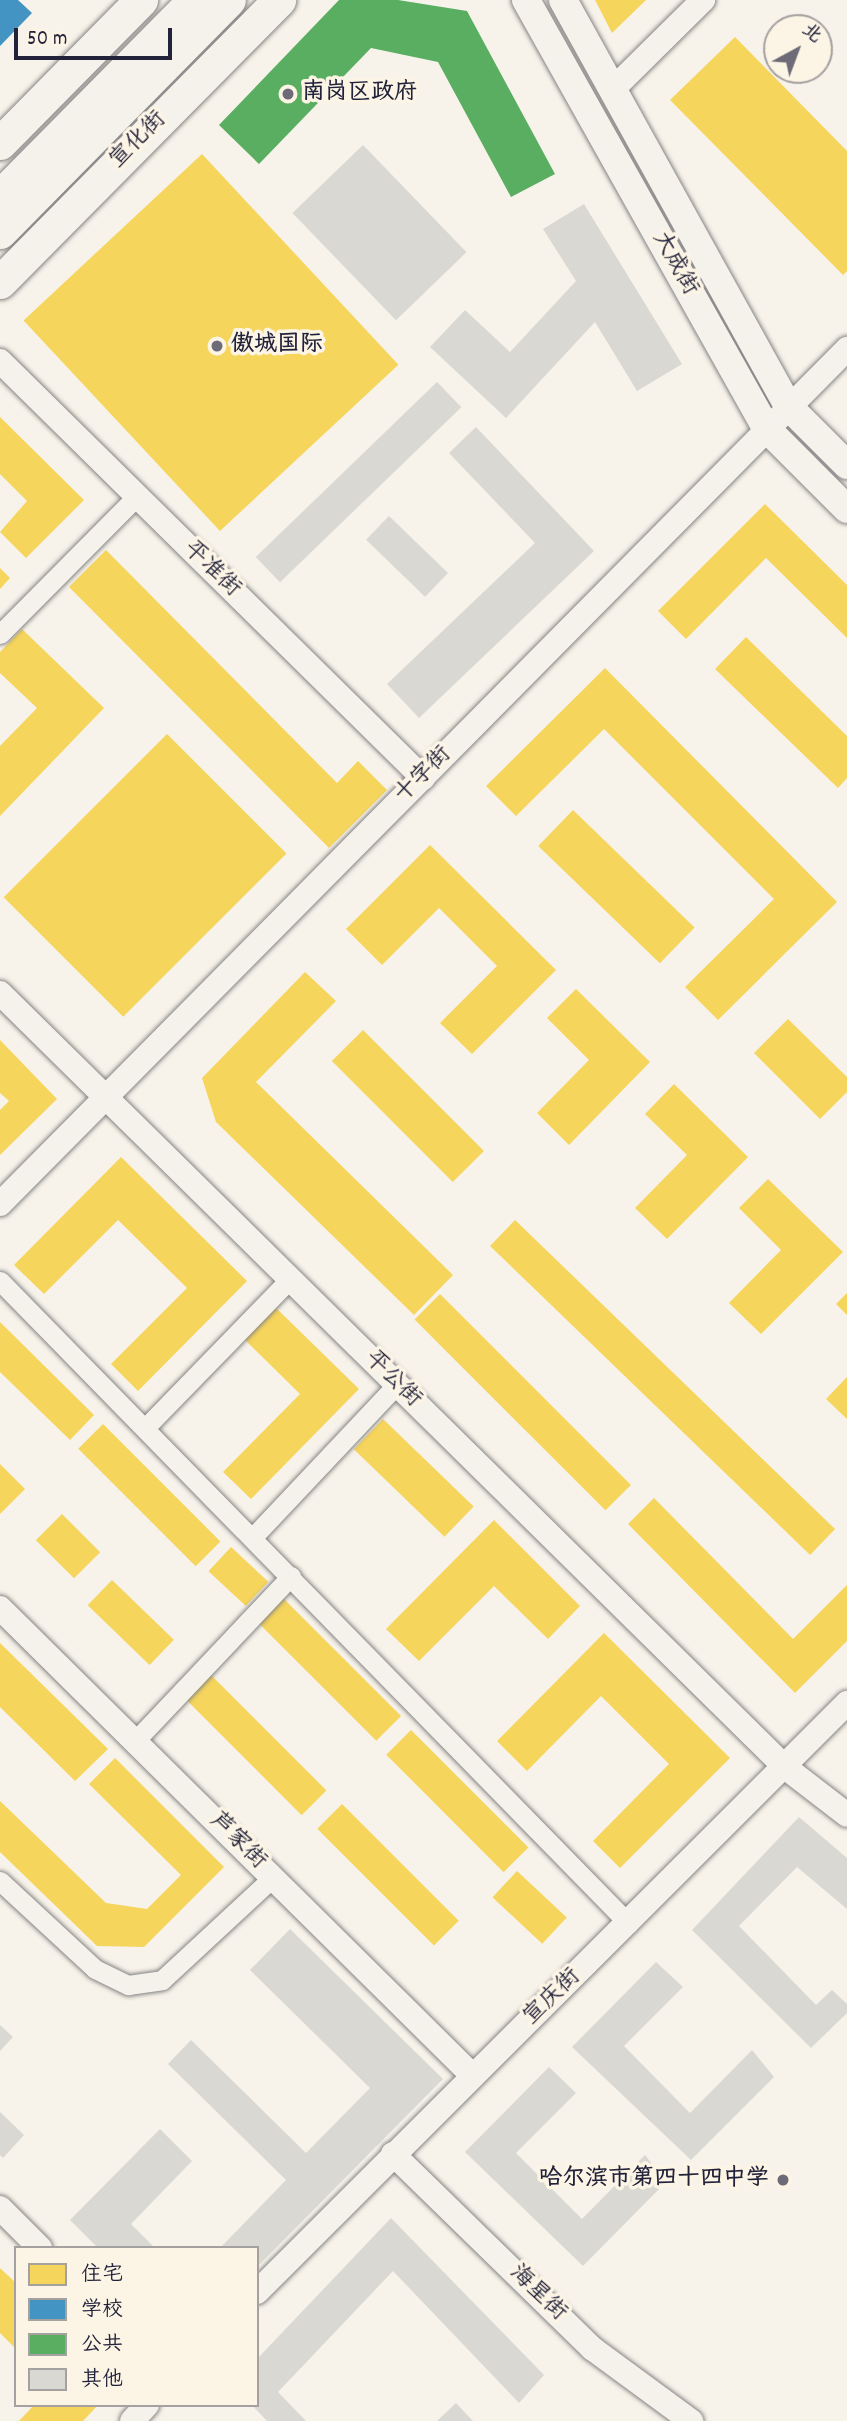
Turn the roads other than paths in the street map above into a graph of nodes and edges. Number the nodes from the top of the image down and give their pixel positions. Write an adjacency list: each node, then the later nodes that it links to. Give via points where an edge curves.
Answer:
1 (141, 0): 9 (highway)
2 (194, 0): 10 (highway)
3 (229, 0): 11 (highway)
4 (279, 0): 12 (highway, 宣化街)
5 (526, 0): 16 (main road, 大成街)
6 (563, 0): 8 (main road, 大成街)
7 (703, 0): 8 (street)
8 (613, 89): 15 (main road, 大成街)
9 (0, 143)
10 (0, 196)
11 (0, 232)
12 (0, 282)
13 (847, 349): 15 (street, 十字街)
14 (0, 361): 18 (street, 平准街)
15 (789, 407): 16 (street, 十字街); 17 (main road, 大成街)
16 (767, 429): 19 (main road, 大成街); 21 (street, 十字街)
17 (847, 465)
18 (136, 496): 20 (street); 21 (street, 平准街)
19 (847, 509)
20 (0, 634)
21 (423, 778): 23 (street, 十字街)
22 (0, 993): 23 (street, 平公街)
23 (106, 1097): 24 (street, 十字街); 25 (street, 平公街)
24 (0, 1203)
25 (290, 1279): 27 (street, 平公街); 28 (street)
26 (0, 1282): 28 (street)
27 (397, 1384): 29 (street); 34 (street, 平公街)
28 (145, 1428): 29 (street)
29 (253, 1537): 30 (street)
30 (291, 1576): 33 (street); 38 (street)
31 (0, 1608): 33 (street, 芦家街)
32 (847, 1703): 34 (street, 宣庆街)
33 (135, 1741): 36 (street, 芦家街)
34 (785, 1767): 35 (street, 平公街); 38 (street, 宣庆街)
35 (847, 1815)
36 (272, 1878): 37 (street, via 162,1980 128,1985 95,1969); 39 (street, 芦家街)
37 (0, 1881)
38 (629, 1924): 39 (street, 宣庆街)
39 (473, 2076): 40 (street, 宣庆街)
40 (393, 2154): 43 (street, 宣庆街); 46 (street, 海星街, via 593,2349)
41 (0, 2208): 42 (street)
42 (38, 2246)
43 (259, 2290)
44 (145, 2407): 45 (street)
45 (132, 2421)
46 (691, 2421)

